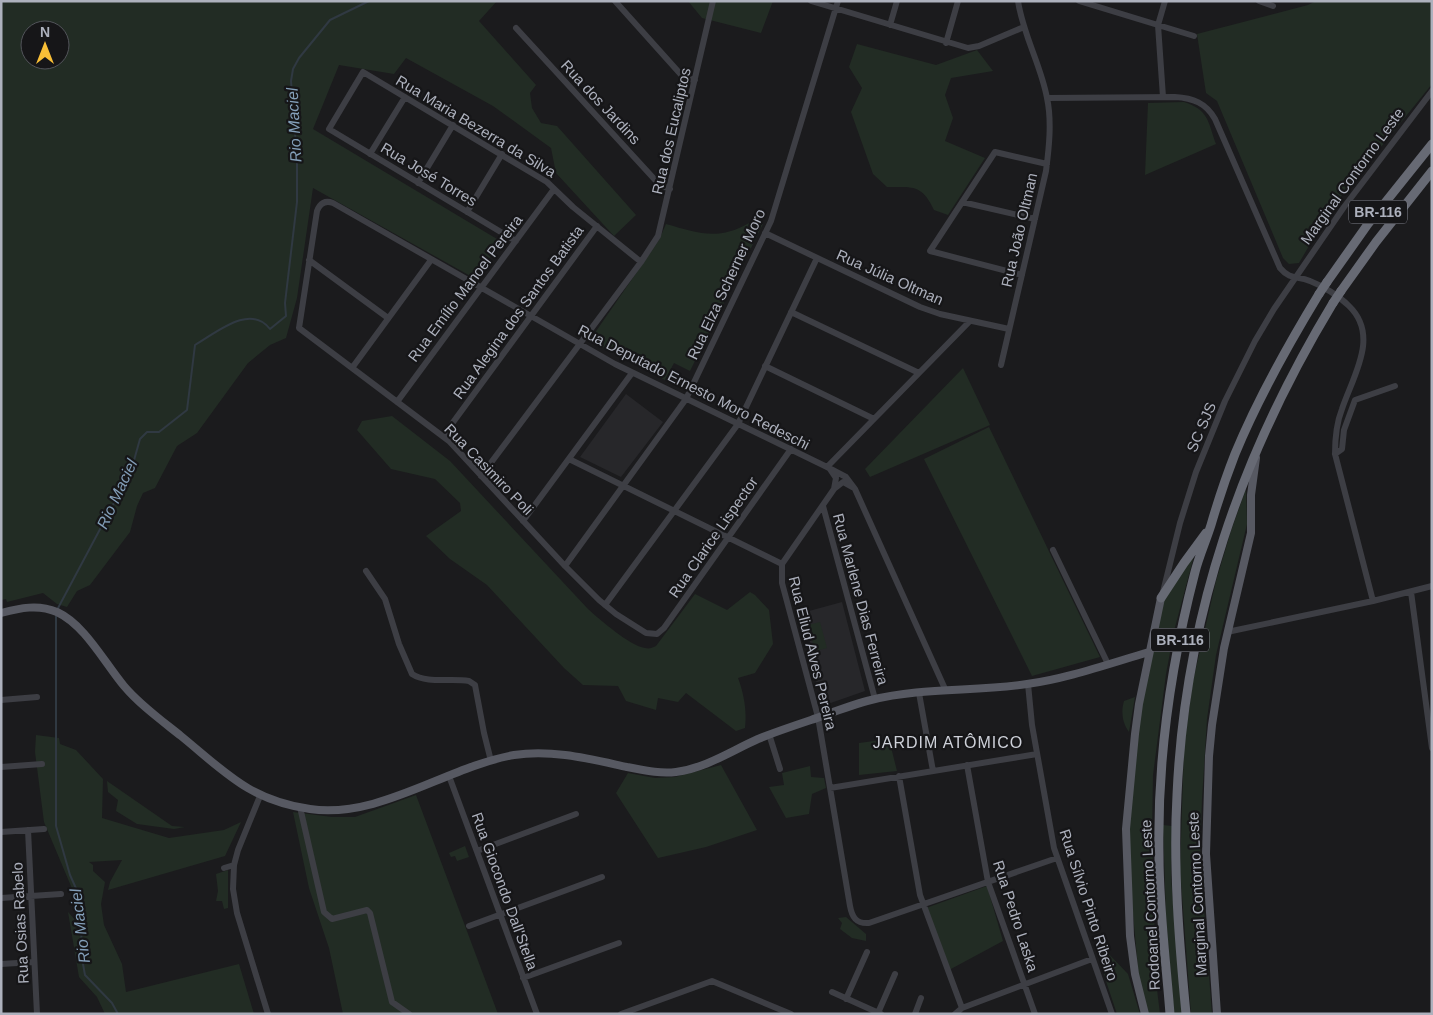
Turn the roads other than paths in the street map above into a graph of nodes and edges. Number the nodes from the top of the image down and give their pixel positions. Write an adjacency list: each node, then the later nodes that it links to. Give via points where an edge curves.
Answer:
1 (615, 1): 19 (street, via 684,78)
2 (713, 1): 19 (street, Rua dos Eucaliptos)
3 (811, 1): 12 (street)
4 (838, 1): 12 (street, Rua Elza Scherner Moro)
5 (897, 1): 14 (street)
6 (958, 1): 18 (street)
7 (1018, 1): 15 (street, Rua João Oltman)
8 (1078, 1): 13 (street)
9 (1165, 1): 13 (street)
10 (1259, 1): 11 (street)
11 (1274, 6)
12 (836, 9): 14 (street); 38 (street, Rua Elza Scherner Moro, via 774,214)
13 (1158, 25): 17 (street); 22 (street)
14 (890, 26): 18 (street)
15 (1024, 27): 18 (street, via 974,47); 23 (street, Rua João Oltman)
16 (516, 28): 33 (street, Rua dos Jardins, via 657,182)
17 (1194, 36)
18 (946, 43)
19 (695, 80): 33 (street, Rua dos Eucaliptos)
20 (1432, 91): 45 (street, Marginal Contorno Leste, via 1344,207)
21 (405, 97): 24 (street, Rua Maria Bezerra da Silva); 25 (street, Rua Maria Bezerra da Silva, via 363,72); 27 (street)
22 (1164, 97): 23 (street); 45 (street, via 1196,100 1212,114 1277,262 1284,273)
23 (1047, 98): 29 (street, Rua João Oltman)
24 (453, 125): 28 (street, Rua Maria Bezerra da Silva); 31 (street)
25 (329, 129): 27 (street, Rua José Torres)
26 (1432, 144): 76 (highway, Rodoanel Contorno Leste / BR-116, bridge, via 1368,224 1319,294 1244,434)
27 (370, 154): 31 (street, Rua José Torres)
28 (502, 154): 32 (street, Rua Maria Bezerra da Silva); 35 (street)
29 (1047, 164): 34 (street, via 995,152); 36 (street, Rua João Oltman)
30 (1432, 171): 64 (highway, Rodoanel Contorno Leste / BR-116, bridge, via 1333,303 1296,366)
31 (418, 183): 35 (street, Rua José Torres)
32 (554, 189): 37 (street, Rua Maria Bezerra da Silva); 39 (street, Rua Emílio Manoel Pereira)
33 (670, 189): 43 (street, Rua dos Eucaliptos, via 660,231)
34 (962, 202): 36 (street); 44 (street, via 930,251)
35 (467, 212): 39 (street, Rua José Torres)
36 (1035, 220): 44 (street, Rua João Oltman)
37 (597, 226): 43 (street, Rua Maria Bezerra da Silva); 48 (street, Rua Alegina dos Santos Batista)
38 (765, 233): 40 (street, Rua Júlia Oltman); 59 (street, Rua Elza Scherner Moro)
39 (516, 241): 46 (street, Rua Emílio Manoel Pereira)
40 (817, 258): 47 (street); 50 (street, Rua Júlia Oltman, via 915,305)
41 (309, 260): 42 (street, Rua Deputado Ernesto Moro Redeschi, via 317,211 326,202); 49 (street); 55 (street, Rua Casimiro Poli, via 299,328)
42 (431, 260): 46 (street, Rua Deputado Ernesto Moro Redeschi); 49 (street)
43 (641, 262): 52 (street, Rua dos Eucaliptos)
44 (1022, 274): 51 (street, Rua João Oltman)
45 (1296, 279): 66 (street, via 1309,280 1342,300 1354,312 1364,336 1362,354 1338,419); 84 (street, SC SJS, via 1255,341 1215,424 1188,494)
46 (481, 288): 48 (street, Rua Deputado Ernesto Moro Redeschi); 60 (street, Rua Emílio Manoel Pereira)
47 (791, 312): 54 (street); 57 (street)
48 (530, 316): 52 (street, Rua Deputado Ernesto Moro Redeschi); 63 (street, Rua Alegina dos Santos Batista)
49 (388, 318): 55 (street)
50 (970, 321): 51 (street, Rua Júlia Oltman); 57 (street)
51 (1009, 330): 53 (street, Rua João Oltman)
52 (580, 344): 56 (street, Rua Deputado Ernesto Moro Redeschi); 69 (street, Rua dos Eucaliptos)
53 (1001, 365)
54 (766, 366): 61 (street); 62 (street)
55 (352, 368): 60 (street, Rua Casimiro Poli)
56 (632, 373): 59 (street, Rua Deputado Ernesto Moro Redeschi); 67 (street)
57 (919, 373): 61 (street)
58 (1395, 386): 66 (street, via 1355,400 1344,430 1342,449)
59 (686, 399): 62 (street, Rua Deputado Ernesto Moro Redeschi); 70 (street, Rua Elza Scherner Moro)
60 (397, 402): 63 (street, Rua Casimiro Poli)
61 (874, 419): 68 (street)
62 (738, 424): 65 (street, Rua Deputado Ernesto Moro Redeschi); 74 (street)
63 (443, 436): 69 (street, Rua Casimiro Poli)
64 (1257, 447): 88 (main road, Marginal Contorno Leste, via 1250,540); 156 (highway, Rodoanel Contorno Leste / BR-116, via 1228,522 1208,588 1182,728 1176,881)
65 (790, 449): 68 (street, Rua Deputado Ernesto Moro Redeschi); 77 (street, Rua Clarice Lispector)
66 (1335, 454): 85 (street)
67 (569, 459): 70 (street, Rua Eliud Alves Pereira); 75 (street)
68 (827, 467): 71 (street, via 835,475); 72 (street, Rua Deputado Ernesto Moro Redeschi, via 846,477)
69 (481, 476): 75 (street, Rua Casimiro Poli)
70 (623, 485): 74 (street, Rua Eliud Alves Pereira); 80 (street, Rua Elza Scherner Moro)
71 (834, 489): 72 (street, via 843,482); 73 (street)
72 (855, 489): 93 (street, Rua Deputado Ernesto Moro Redeschi)
73 (823, 506): 79 (street); 96 (street, Rua Marlene Dias Ferreira)
74 (674, 511): 77 (street, Rua Eliud Alves Pereira); 86 (street)
75 (523, 521): 80 (street, Rua Casimiro Poli)
76 (1210, 527): 84 (highway); 155 (highway, Rodoanel Contorno Leste / BR-116, via 1182,628 1162,760 1159,856)
77 (728, 538): 79 (street, Rua Eliud Alves Pereira); 89 (street, Rua Clarice Lispector, via 661,632)
78 (1053, 550): 91 (street)
79 (782, 564): 98 (street, Rua Eliud Alves Pereira, via 782,582)
80 (565, 566): 86 (street, Rua Casimiro Poli)
81 (366, 571): 102 (street, via 384,598 412,674 427,679 469,681 474,685)
82 (1432, 586): 83 (street)
83 (1411, 592): 85 (street); 100 (street)
84 (1161, 598): 90 (main road)
85 (1373, 601): 88 (street)
86 (606, 606): 89 (street, Rua Casimiro Poli, via 646,634)
87 (1, 613): 111 (main road, via 32,607 52,610 78,627 140,703 228,776)
88 (1227, 632): 157 (main road, Marginal Contorno Leste, via 1212,725 1206,828)
89 (653, 635)
90 (1149, 652): 91 (main road); 154 (main road, via 1135,734 1126,829 1130,936 1135,974)
91 (1108, 664): 92 (main road)
92 (1028, 684): 93 (main road); 101 (street, Rua Sílvio Pinto Ribeiro)
93 (946, 691): 94 (main road)
94 (918, 693): 96 (main road); 107 (street)
95 (37, 698): 97 (street)
96 (875, 699): 98 (main road)
97 (1, 700)
98 (818, 717): 99 (main road); 110 (street, Rua Eliud Alves Pereira)
99 (769, 734): 102 (main road, via 700,767 671,773 546,753 521,754); 106 (street)
100 (1432, 748)
101 (1037, 754): 104 (street); 118 (street, Rua Sílvio Pinto Ribeiro)
102 (491, 761): 108 (main road)
103 (42, 764): 105 (street)
104 (967, 765): 107 (street); 122 (street, Rua Pedro Laska)
105 (1, 767)
106 (780, 769)
107 (933, 771): 109 (street)
108 (449, 776): 112 (main road, via 360,808 330,811); 117 (street, Rua Giocondo Dall'Stella)
109 (899, 776): 110 (street); 126 (street)
110 (830, 788): 126 (street, Rua Eliud Alves Pereira, via 850,906 856,921 869,923)
111 (260, 796): 112 (main road); 119 (street)
112 (300, 808): 145 (street, via 324,912 332,919 367,910 370,913 392,1002)
113 (576, 814): 117 (street)
114 (44, 829): 115 (street)
115 (28, 830): 116 (street); 124 (street, Rua Osias Rabelo)
116 (1, 832)
117 (476, 851): 127 (street, Rua Giocondo Dall'Stella)
118 (1057, 858): 122 (street); 131 (street, Rua Sílvio Pinto Ribeiro)
119 (234, 865): 120 (street); 144 (street, via 234,914)
120 (224, 868)
121 (602, 877): 127 (street)
122 (988, 882): 126 (street); 136 (street, Rua Pedro Laska)
123 (61, 894): 124 (street)
124 (31, 896): 125 (street); 132 (street, Rua Osias Rabelo)
125 (1, 898)
126 (923, 904): 141 (street)
127 (500, 914): 128 (street); 135 (street, Rua Giocondo Dall'Stella)
128 (469, 926)
129 (620, 943): 135 (street)
130 (867, 952): 139 (street)
131 (1092, 959): 136 (street); 153 (street, Rua Sílvio Pinto Ribeiro)
132 (34, 962): 133 (street); 143 (street, Rua Osias Rabelo)
133 (1, 964)
134 (895, 974): 142 (street)
135 (523, 978): 146 (street, Rua Giocondo Dall'Stella)
136 (1025, 984): 141 (street); 152 (street, Rua Pedro Laska)
137 (832, 992): 139 (street)
138 (921, 998): 150 (street)
139 (846, 999): 142 (street)
140 (775, 1007): 147 (street, via 712,981); 148 (street); 149 (street)
141 (962, 1008): 151 (street)
142 (880, 1013)
143 (37, 1014)
144 (268, 1014)
145 (409, 1014)
146 (537, 1014)
147 (621, 1014)
148 (772, 1014)
149 (791, 1014)
150 (915, 1014)
151 (955, 1014)
152 (1035, 1014)
153 (1112, 1014)
154 (1146, 1014)
155 (1170, 1014)
156 (1186, 1014)
157 (1217, 1014)

